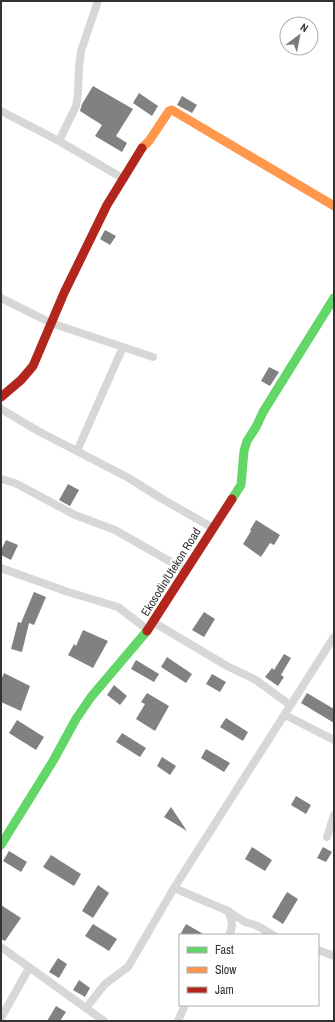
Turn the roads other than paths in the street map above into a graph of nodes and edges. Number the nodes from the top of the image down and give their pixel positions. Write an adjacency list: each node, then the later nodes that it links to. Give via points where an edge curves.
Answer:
1 (98, 1): 3 (street, via 80,56 76,106)
2 (1, 111): 3 (street)
3 (59, 141): 4 (street)
4 (124, 179): 5 (street, via 142,148 172,110); 8 (street, via 107,205)
5 (334, 206)
6 (1, 298): 8 (street)
7 (334, 298): 15 (street, Ekosodin/Utekon Road, via 246,441 241,485)
8 (51, 323): 9 (street); 11 (street, via 33,366)
9 (123, 347): 10 (street); 13 (street)
10 (153, 357)
11 (1, 397)
12 (1, 409): 13 (street)
13 (77, 451): 15 (street, via 127,477)
14 (1, 479): 17 (street, via 15,483 75,515 115,530)
15 (213, 528): 17 (street, Ekosodin/Utekon Road)
16 (1, 568): 18 (street, via 118,607)
17 (186, 570): 18 (street, Ekosodin/Utekon Road)
18 (150, 626): 20 (street, via 256,680); 25 (street, Ekosodin/Utekon Road, via 76,719)
19 (333, 640): 20 (street)
20 (290, 705): 21 (street)
21 (285, 716): 22 (street); 26 (street)
22 (334, 740)
23 (334, 815): 24 (street)
24 (327, 837)
25 (1, 845)
26 (174, 888): 27 (street); 35 (street, via 128,967 105,984)
27 (228, 911): 28 (street, via 232,922); 29 (street)
28 (230, 934)
29 (271, 934)
30 (1, 947): 33 (street)
31 (319, 950): 32 (street)
32 (334, 956)
33 (29, 968): 35 (street); 36 (street)
34 (185, 1006): 38 (street)
35 (86, 1008): 37 (street)
36 (1, 1018)
37 (104, 1021)
38 (178, 1021)

